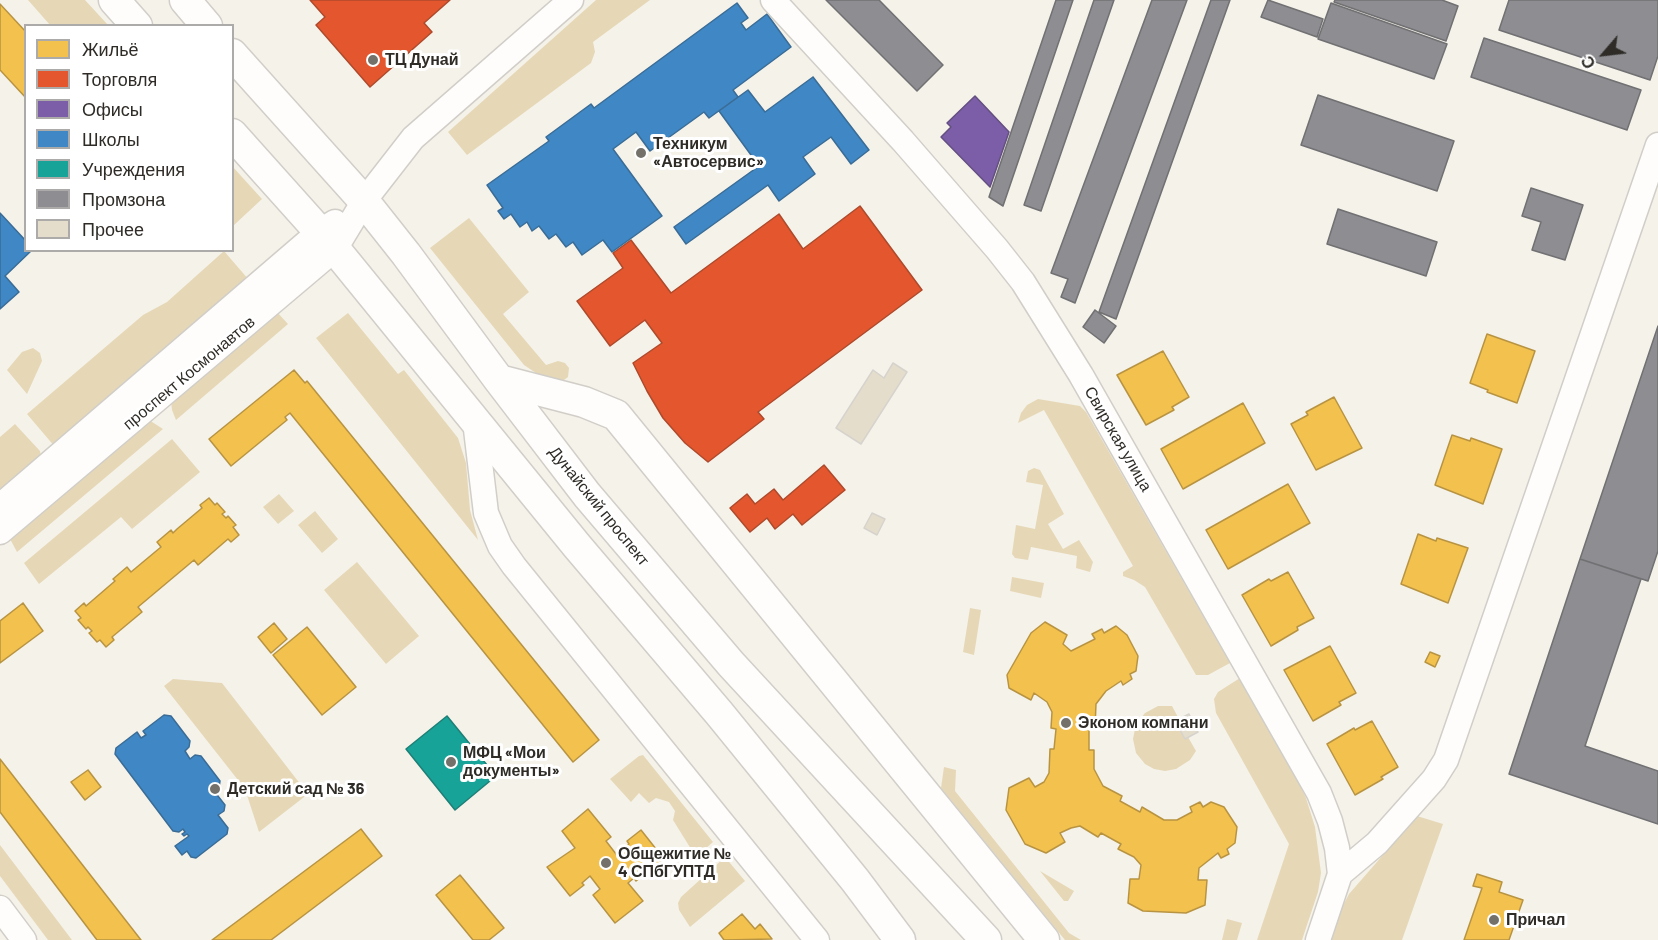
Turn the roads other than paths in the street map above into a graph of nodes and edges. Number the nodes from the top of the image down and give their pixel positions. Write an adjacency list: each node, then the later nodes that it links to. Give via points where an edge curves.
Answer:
1 (114, 0): 5 (main road)
2 (184, 0): 6 (main road)
3 (571, 0): 10 (street, проспект Космонавтов, via 413,138)
4 (772, 0): 16 (street, Свирская улица, via 903,141 1023,282 1060,339 1319,793 1330,821)
5 (135, 24)
6 (205, 24)
7 (234, 56): 10 (main road, Дунайский проспект)
8 (234, 136): 11 (main road)
9 (1658, 145): 16 (street, via 1446,760 1377,843)
10 (364, 201): 11 (street, проспект Космонавтов); 12 (main road, Дунайский проспект)
11 (328, 241): 13 (main road); 14 (street, проспект Космонавтов); 15 (street, проспект Космонавтов)
12 (499, 380): 21 (main road, Дунайский проспект, via 587,495 732,664); 22 (main road, via 585,402 616,415)
13 (475, 421): 19 (street, via 486,513 500,546); 20 (main road, via 772,778)
14 (0, 506)
15 (0, 532)
16 (1340, 874): 23 (street, Свирская улица)
17 (0, 908): 18 (street)
18 (24, 940)
19 (817, 940)
20 (900, 940)
21 (986, 940)
22 (1044, 940)
23 (1318, 940)

